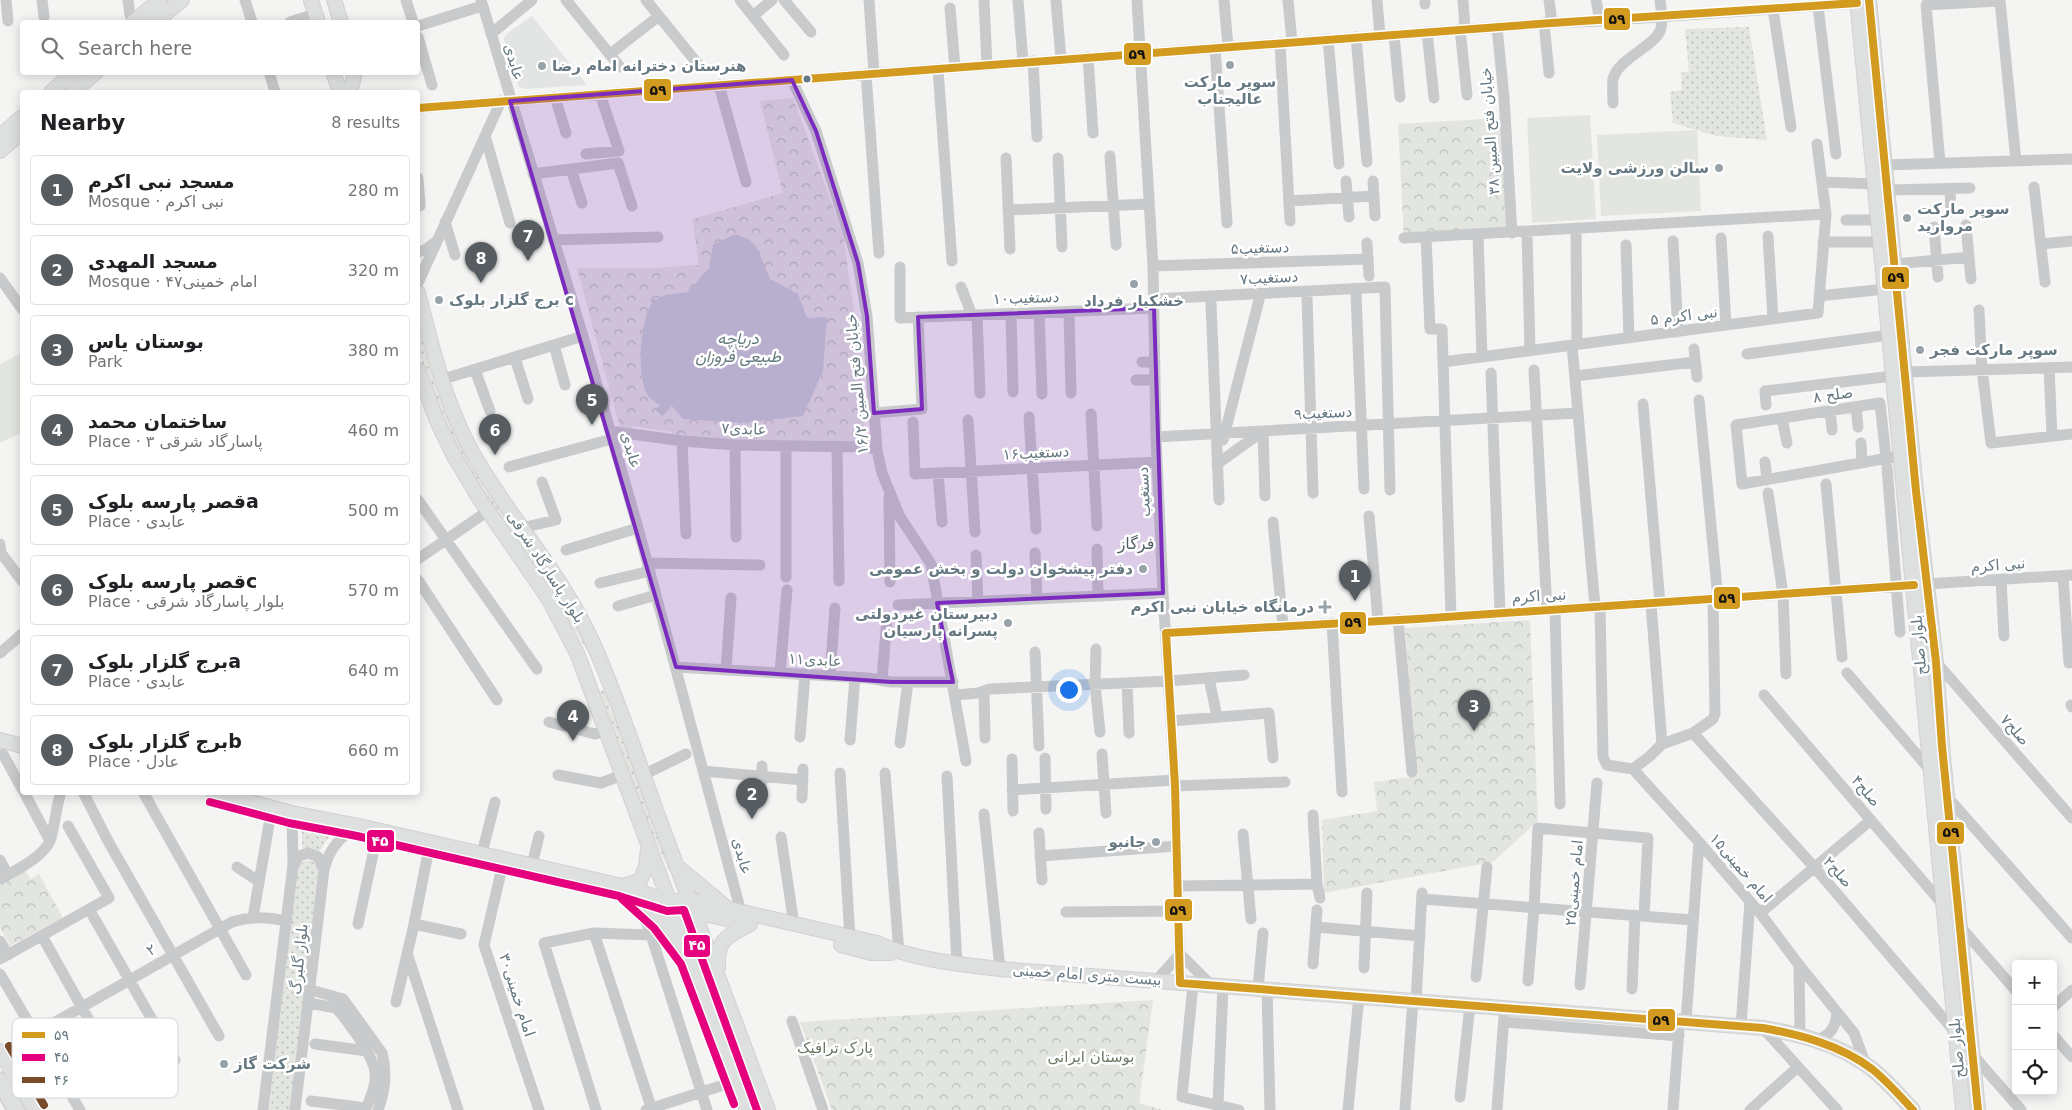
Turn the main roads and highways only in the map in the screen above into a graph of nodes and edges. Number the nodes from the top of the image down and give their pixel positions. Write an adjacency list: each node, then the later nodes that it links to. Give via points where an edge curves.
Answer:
1 (160, 0): 7 (main road)
2 (182, 0): 8 (main road)
3 (311, 0): 6 (main road)
4 (334, 0): 9 (main road)
5 (1861, 1): 10 (main road, بلوار صلح)
6 (317, 18)
7 (132, 19)
8 (157, 20)
9 (340, 20)
10 (1870, 65): 25 (main road, بلوار صلح, via 1886,164 1896,264); 25 (main road, بلوار صلح, via 1880,242 1889,335)
11 (71, 75): 16 (main road)
12 (93, 75): 17 (main road)
13 (334, 75): 18 (main road)
14 (354, 75): 19 (main road)
15 (356, 75): 20 (main road)
16 (53, 90)
17 (75, 90)
18 (339, 90)
19 (349, 90)
20 (361, 90)
21 (20, 122): 22 (main road)
22 (15, 136): 23 (main road)
23 (0, 151)
24 (420, 300): 28 (main road, بلوار پاسارگاد شرقی, via 441,381 461,430 483,470 579,613)
25 (1899, 374): 27 (main road, بلوار صلح); 27 (main road, بلوار صلح, via 1891,460)
26 (420, 375): 29 (main road, بلوار پاسارگاد شرقی, via 446,440 488,511 548,598)
27 (1920, 585): 39 (main road, بلوار صلح, via 1931,771); 39 (main road, بلوار صلح, via 1936,662 1948,799)
28 (605, 671): 29 (main road); 34 (main road, بلوار پاسارگاد شرقی)
29 (587, 678): 33 (main road, بلوار پاسارگاد شرقی)
30 (20, 746): 31 (main road)
31 (2, 747)
32 (225, 795): 36 (main road, via 292,813)
33 (648, 845): 35 (main road, بلوار پاسارگاد شرقی); 36 (main road, via 646,867 640,881)
34 (678, 868): 35 (main road, via 671,877); 38 (main road, بلوار پاسارگاد شرقی); 40 (main road)
35 (659, 874): 37 (main road, بلوار پاسارگاد شرقی)
36 (622, 886): 37 (main road); 43 (main road)
37 (669, 901): 38 (main road); 43 (main road, بلوار پاسارگاد شرقی)
38 (693, 906): 40 (main road, بیست متری امام خمینی); 41 (main road); 42 (main road, بلوار پاسارگاد شرقی)
39 (1951, 906): 55 (main road, بلوار صلح); 56 (main road, بلوار صلح, via 1959,925)
40 (736, 911): 44 (main road, بیست متری امام خمینی, via 877,943)
41 (750, 924): 44 (main road, via 871,953); 45 (main road, via 720,946)
42 (706, 942): 43 (main road, via 698,934 690,934 686,939); 45 (main road, بلوار پاسارگاد شرقی)
43 (688, 953): 52 (main road, بلوار پاسارگاد شرقی)
44 (899, 953): 54 (main road, بیست متری امام خمینی, via 1000,969 1763,1028 1818,1040 1865,1063)
45 (718, 978): 53 (main road, بلوار پاسارگاد شرقی)
46 (0, 1051): 47 (main road)
47 (12, 1071)
48 (0, 1082): 50 (highway)
49 (28, 1098): 51 (main road)
50 (14, 1109)
51 (35, 1110)
52 (747, 1110)
53 (768, 1110)
54 (1913, 1110)
55 (1963, 1110)
56 (1978, 1110)

